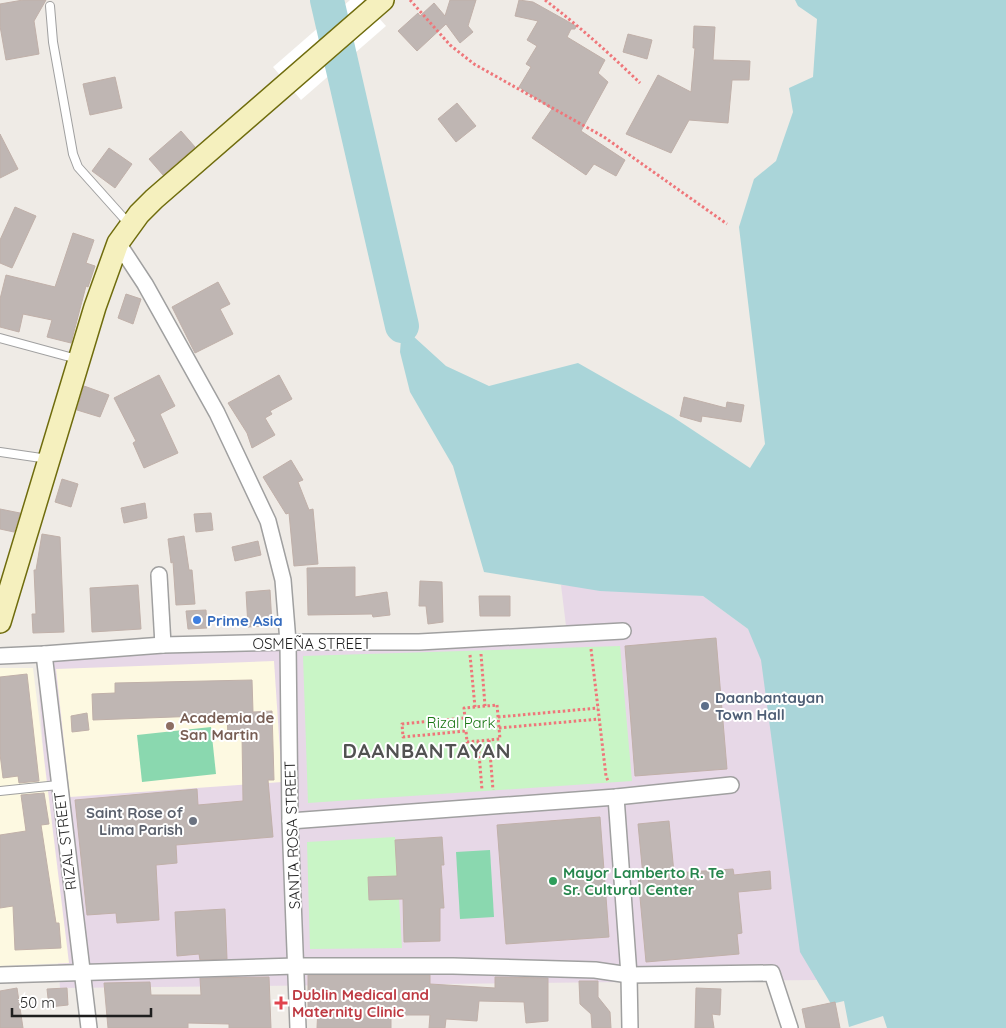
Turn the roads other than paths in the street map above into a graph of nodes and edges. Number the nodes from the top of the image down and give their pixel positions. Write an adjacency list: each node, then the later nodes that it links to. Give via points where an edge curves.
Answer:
1 (50, 6): 3 (lane, via 53,42 78,167)
2 (378, 6): 3 (main road, via 154,199)
3 (130, 226): 4 (main road)
4 (118, 243): 6 (main road); 12 (street, SANTA ROSA STREET, via 145,284 218,414 268,520 283,580)
5 (0, 338): 6 (lane)
6 (79, 360): 8 (main road)
7 (0, 452): 8 (lane)
8 (50, 459): 10 (main road)
9 (159, 575): 13 (street)
10 (0, 622)
11 (624, 631): 12 (street, OSMEÑA STREET, via 419,642)
12 (288, 642): 13 (street, OSMEÑA STREET); 20 (street, SANTA ROSA STREET)
13 (163, 645): 14 (street, OSMEÑA STREET)
14 (44, 654): 15 (street, OSMEÑA STREET); 16 (street, RIZAL STREET)
15 (0, 656)
16 (58, 785): 18 (lane); 22 (street, RIZAL STREET)
17 (731, 785): 19 (street)
18 (0, 791)
19 (616, 797): 20 (street); 24 (street)
20 (290, 821): 21 (street, SANTA ROSA STREET)
21 (296, 966): 22 (street); 24 (street, via 453,966 595,970); 26 (street, SANTA ROSA STREET)
22 (82, 974): 23 (street); 25 (street, RIZAL STREET)
23 (0, 975)
24 (628, 975): 27 (street); 28 (street, via 772,973)
25 (89, 1028)
26 (298, 1028)
27 (630, 1028)
28 (790, 1028)

